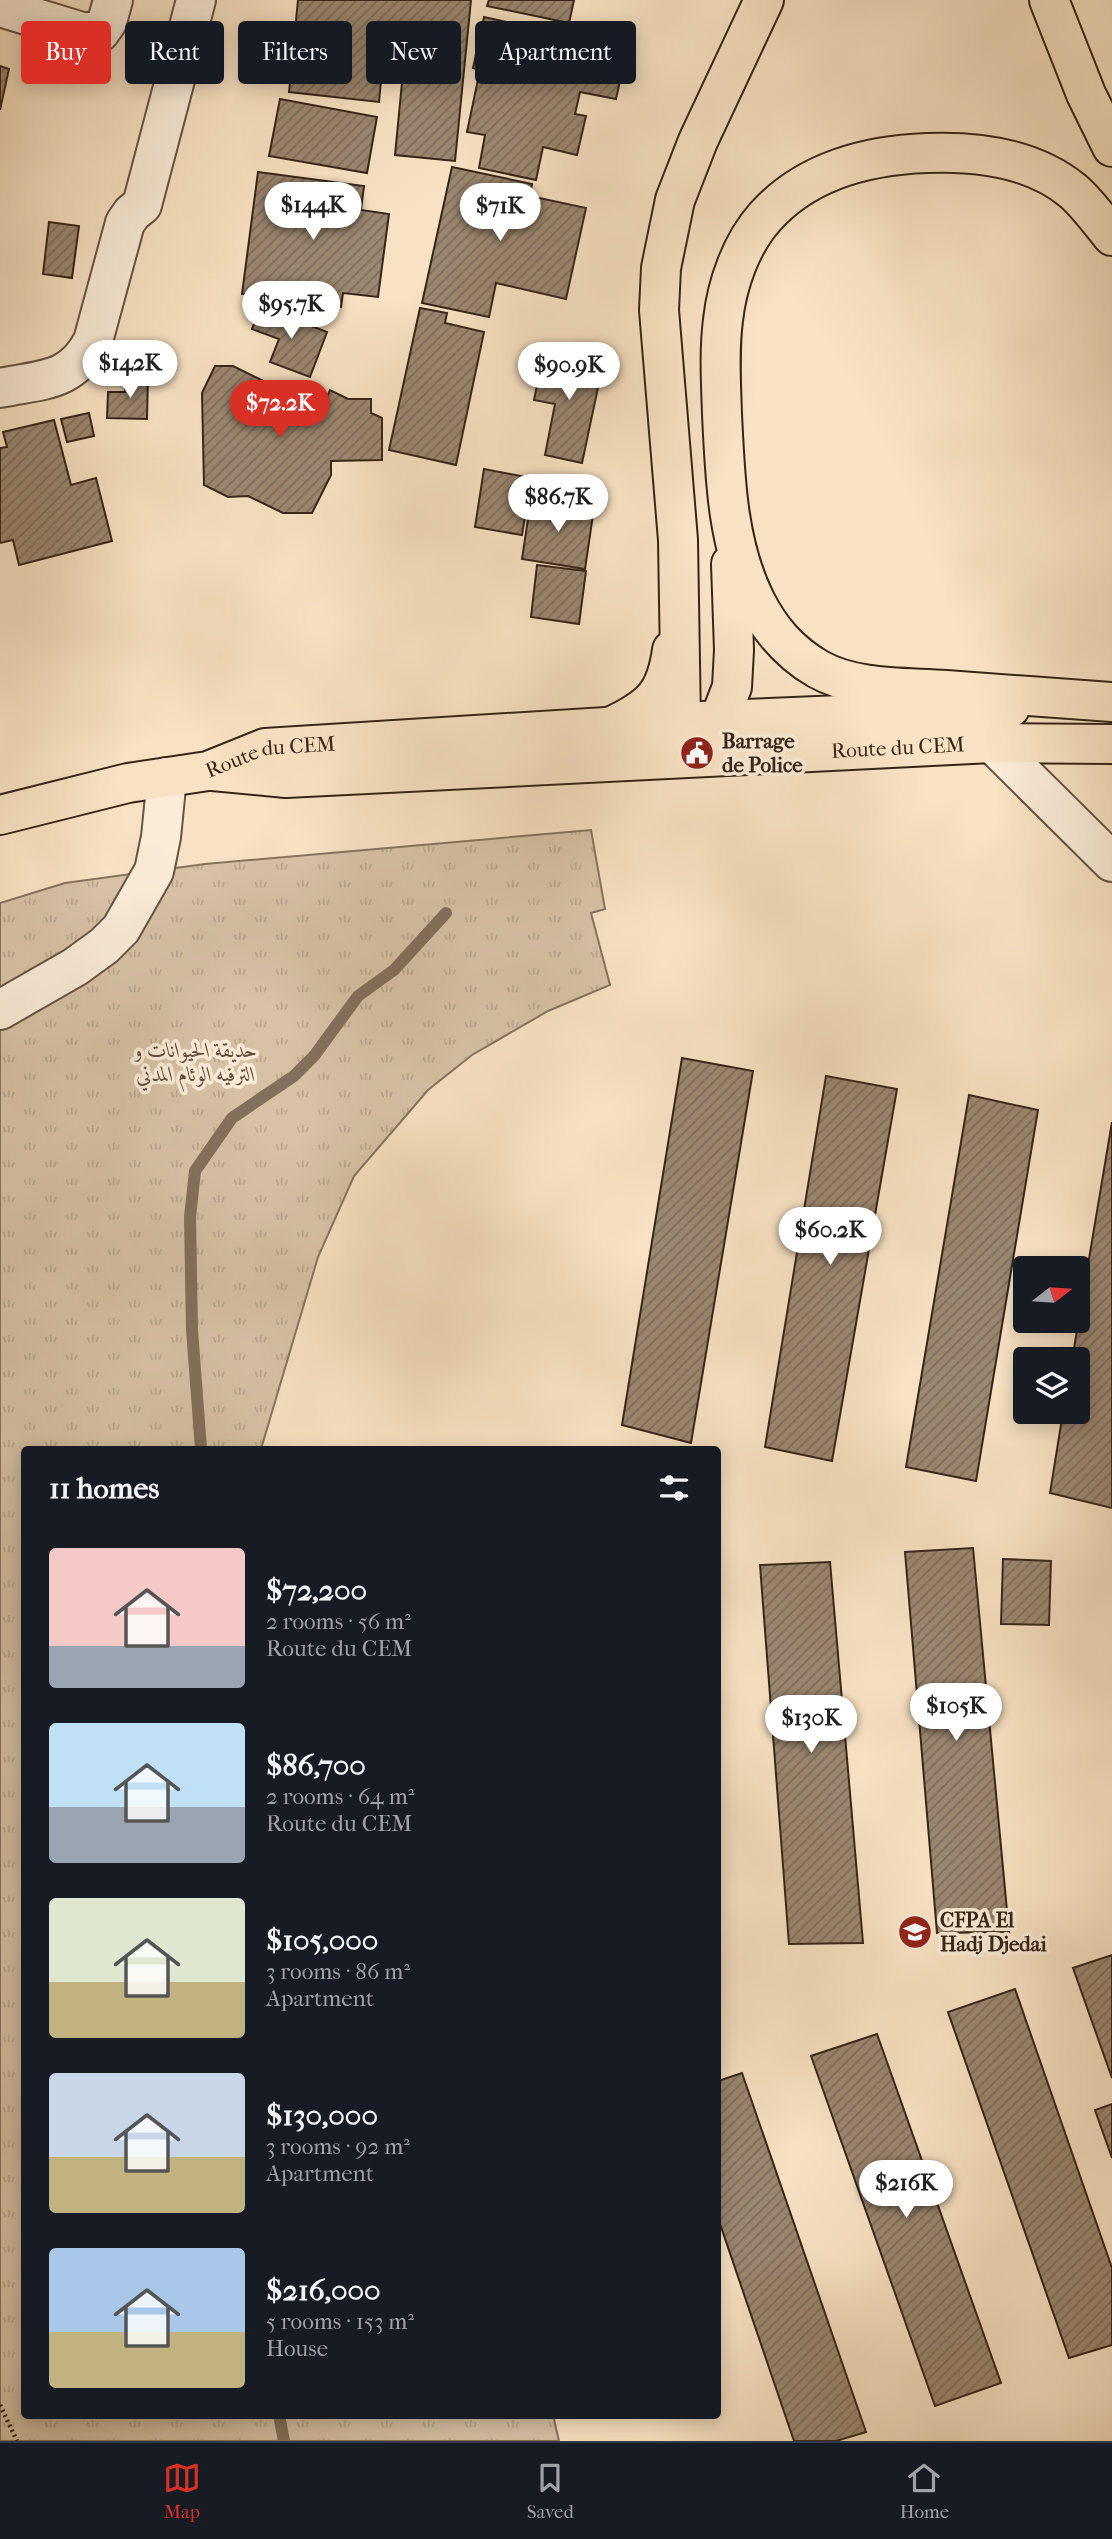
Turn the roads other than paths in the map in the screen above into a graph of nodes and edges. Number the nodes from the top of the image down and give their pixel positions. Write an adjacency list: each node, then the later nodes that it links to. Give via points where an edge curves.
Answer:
1 (113, 0): 5 (lane, via 100,32 82,32)
2 (196, 0): 8 (lane, via 146,195 125,223 84,359 66,374)
3 (764, 0): 10 (main road, via 693,153 675,200 661,268 659,310)
4 (1049, 0): 6 (main road)
5 (0, 7)
6 (1112, 147)
7 (1112, 236): 9 (main road, via 1074,192 1040,170 998,158 944,152 865,160 795,191 765,217 743,249 728,291 720,354)
8 (0, 388)
9 (726, 497): 11 (main road, via 741,565 755,600 775,634 821,671 892,687); 12 (main road, via 734,650 732,687)
10 (678, 540): 13 (main road); 14 (main road, via 676,619 665,684 639,713)
11 (1112, 703): 12 (main road, Route du CEM)
12 (719, 720): 13 (main road, Route du CEM); 17 (main road)
13 (681, 723): 14 (main road, Route du CEM); 17 (main road)
14 (612, 726): 18 (main road, Route du CEM, via 265,748)
15 (992, 743): 16 (main road, Route du CEM); 17 (main road, Route du CEM); 21 (lane)
16 (1112, 744)
17 (705, 757): 18 (main road, Route du CEM, via 286,778)
18 (208, 771): 19 (main road)
19 (167, 777): 20 (main road); 22 (lane, via 154,871 121,929 75,967)
20 (0, 814)
21 (1112, 862)
22 (0, 1010)

